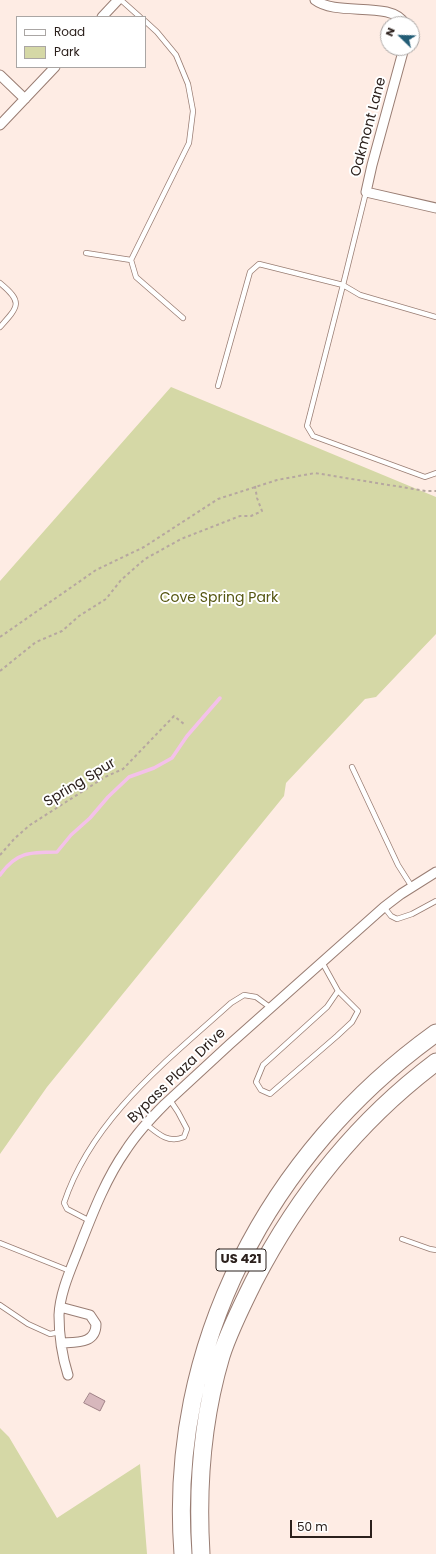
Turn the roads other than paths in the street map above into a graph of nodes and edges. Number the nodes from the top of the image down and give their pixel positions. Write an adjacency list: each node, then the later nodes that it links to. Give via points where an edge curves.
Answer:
1 (315, 0): 5 (street, via 326,5 386,10)
2 (116, 1): 3 (street); 4 (lane)
3 (103, 16)
4 (138, 16)
5 (399, 16)
6 (146, 22): 15 (lane, via 176,54 188,84 194,111 189,143)
7 (402, 56): 12 (street, Oakmont Lane)
8 (54, 68): 10 (street)
9 (0, 75): 10 (street)
10 (25, 99): 11 (street)
11 (0, 125)
12 (366, 192): 13 (street, Oakmont Lane); 17 (lane)
13 (436, 208)
14 (86, 253): 15 (lane)
15 (131, 260): 19 (lane, via 136,277)
16 (0, 283): 20 (lane, via 12,293 16,306)
17 (343, 285): 18 (lane, via 360,295); 21 (lane, via 259,264 250,272); 22 (lane, via 307,426 313,436 418,475 425,477)
18 (436, 317)
19 (183, 318)
20 (0, 327)
21 (218, 386)
22 (436, 473)
23 (352, 767): 25 (lane, via 398,865)
24 (436, 872): 25 (street, Bypass Plaza Drive)
25 (412, 887): 27 (street, Bypass Plaza Drive)
26 (436, 901): 27 (lane, via 397,919)
27 (384, 907): 28 (street, Bypass Plaza Drive)
28 (322, 962): 29 (lane); 30 (street, Bypass Plaza Drive)
29 (338, 991): 29 (lane, via 328,1007 263,1065 256,1082 261,1090 270,1094 352,1022 358,1011)
30 (271, 1008): 33 (street, Bypass Plaza Drive); 35 (lane, via 256,997 244,995 231,1003 136,1090 112,1116 85,1157 64,1203 67,1210)
31 (436, 1033): 45 (highway, US 421, via 371,1086 322,1137 277,1196 241,1260 213,1327 194,1398 183,1470)
32 (436, 1062): 46 (highway, US 421, via 382,1108 350,1140 320,1176 278,1236 247,1295 222,1356 208,1418 200,1481)
33 (170, 1100): 34 (street, Bypass Plaza Drive); 34 (lane, via 187,1129 184,1137 176,1141 164,1138)
34 (146, 1124): 35 (street, Bypass Plaza Drive, via 115,1167)
35 (90, 1221): 39 (street, Bypass Plaza Drive)
36 (402, 1239): 38 (lane)
37 (0, 1243): 39 (lane)
38 (436, 1250)
39 (70, 1270): 41 (street, Bypass Plaza Drive)
40 (0, 1305): 42 (lane, via 28,1324 50,1334)
41 (60, 1307): 42 (street, Bypass Plaza Drive); 43 (street, via 90,1315 96,1324 95,1334 90,1338 80,1342)
42 (60, 1332): 43 (street, Bypass Plaza Drive)
43 (61, 1343): 44 (street, Bypass Plaza Drive)
44 (68, 1375)
45 (183, 1554)
46 (201, 1554)

